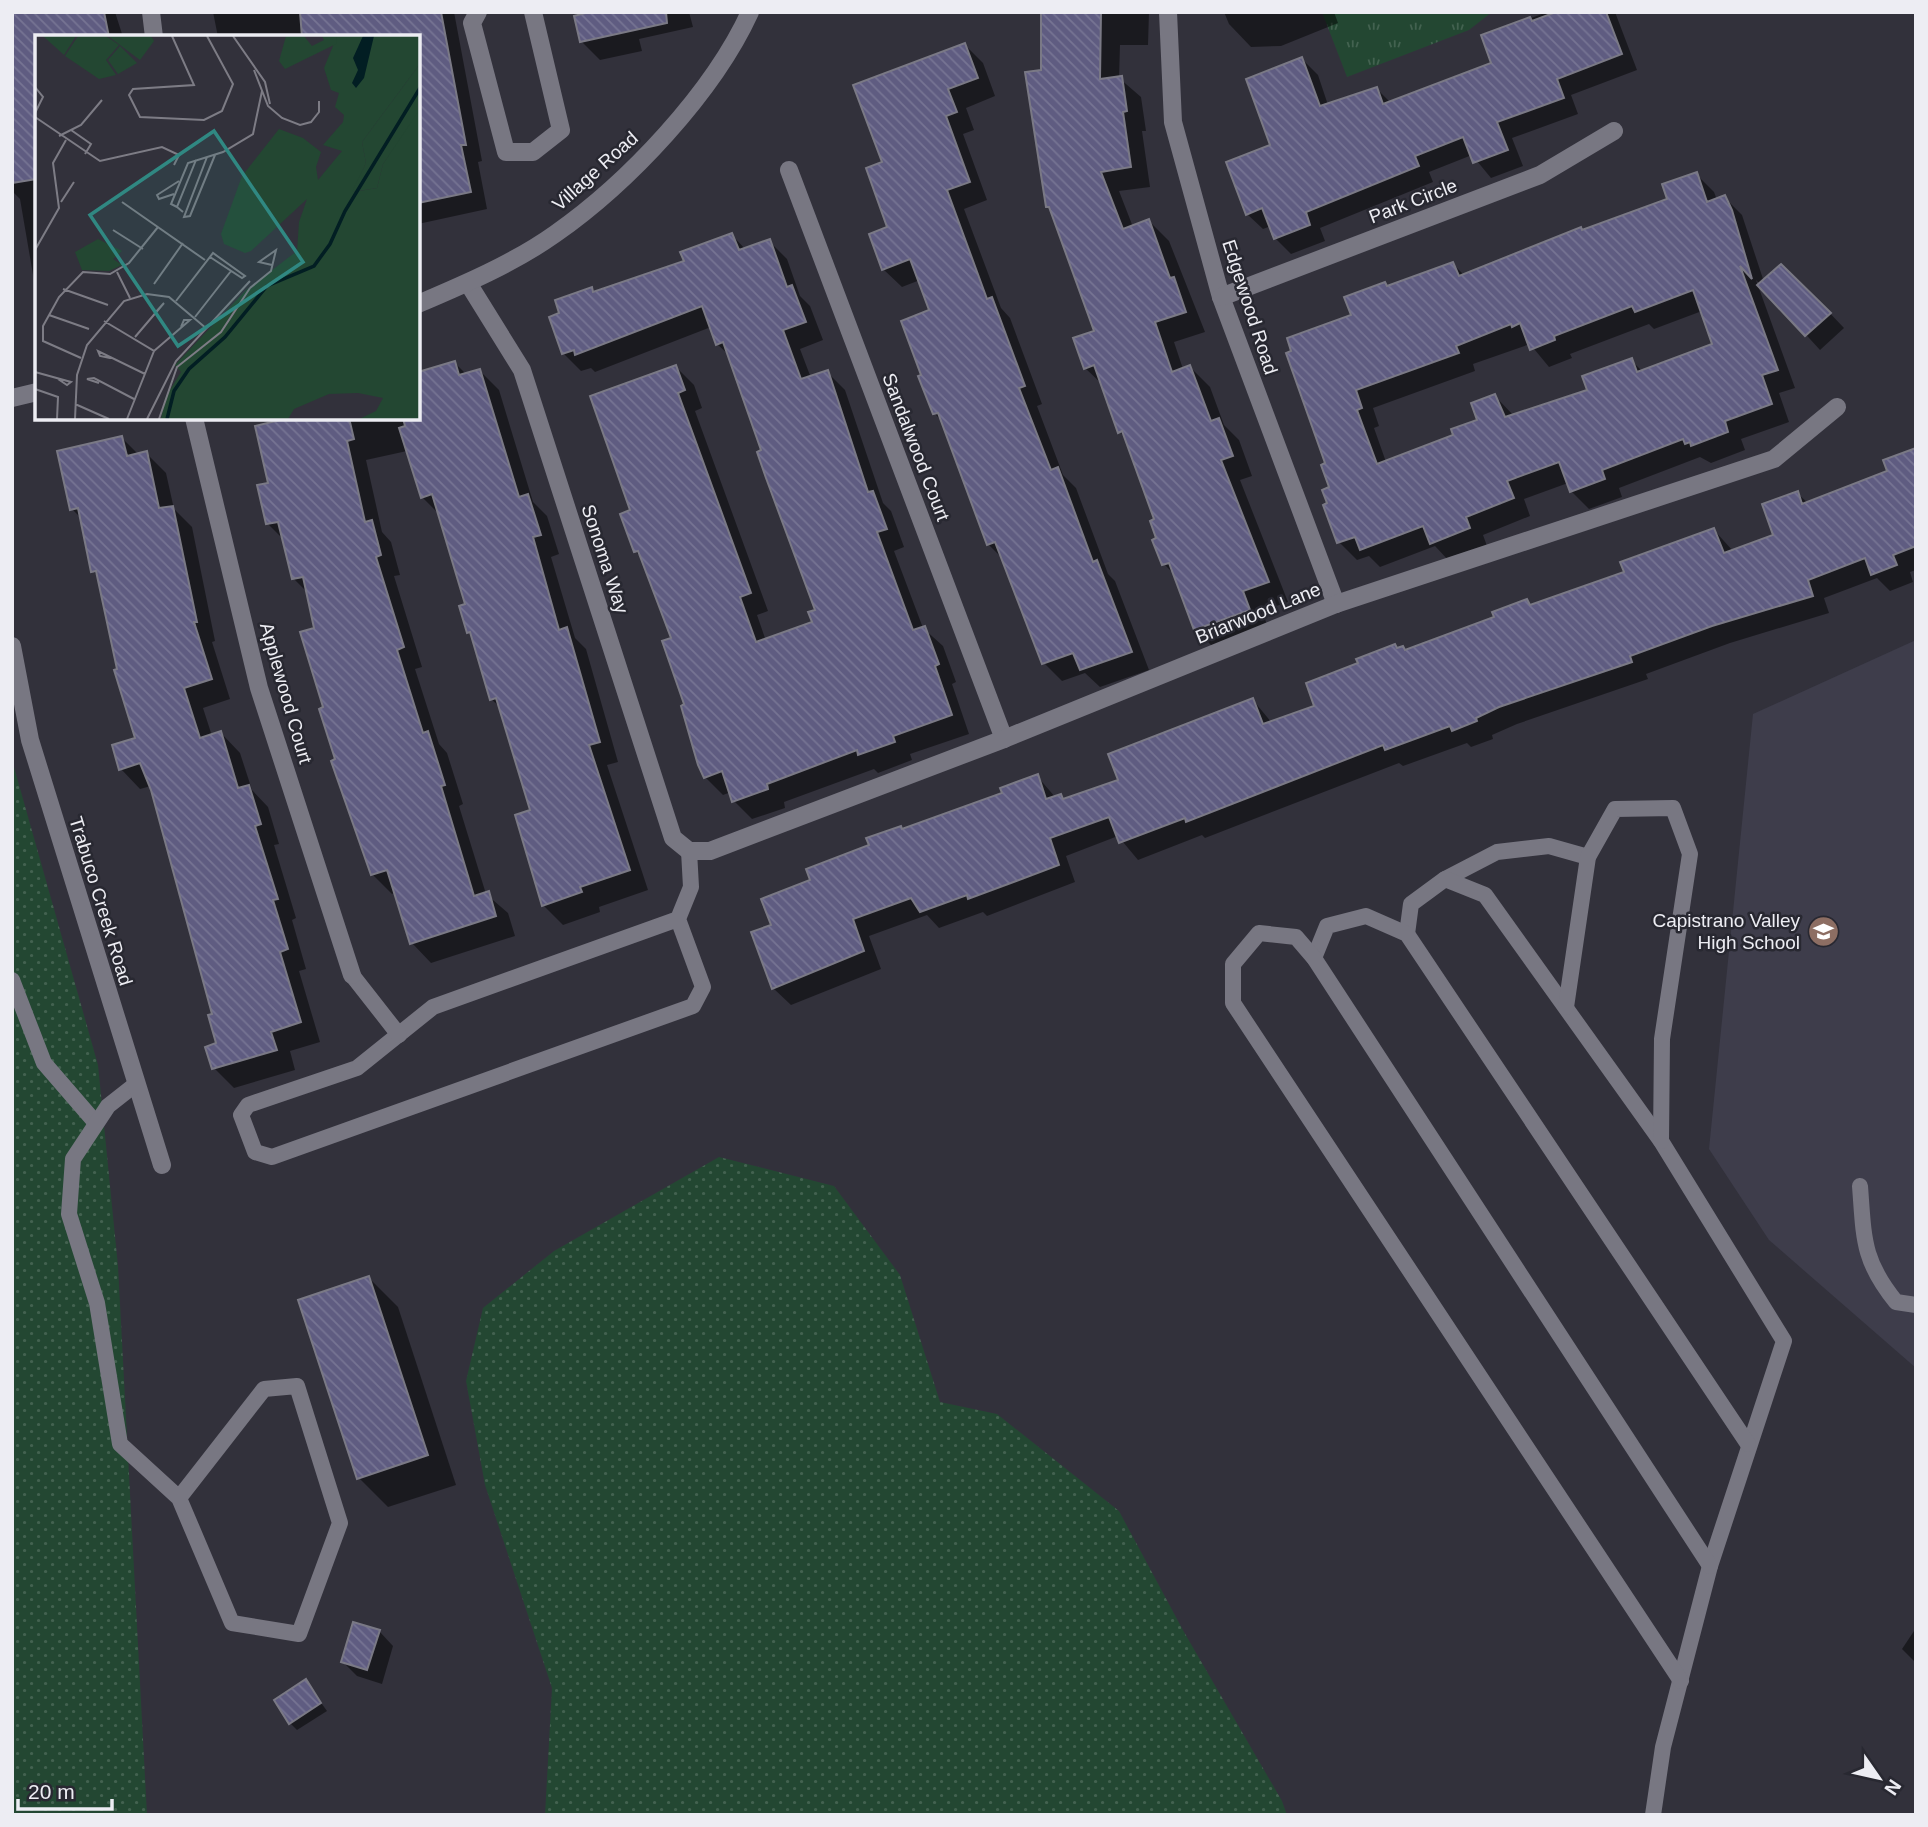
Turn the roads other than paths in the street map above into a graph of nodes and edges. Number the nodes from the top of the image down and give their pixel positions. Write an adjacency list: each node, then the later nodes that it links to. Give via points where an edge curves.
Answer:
1 (151, 12): 6 (street)
2 (478, 12): 3 (street, via 472,23 506,152 533,152 561,130)
3 (533, 12)
4 (750, 12): 9 (street, Village Road, via 705,87 637,165 555,234)
5 (1168, 12): 10 (street, Edgewood Road, via 1174,122)
6 (154, 35)
7 (1614, 131): 10 (street, Park Circle, via 1540,175)
8 (789, 170): 18 (street, Sandalwood Court)
9 (468, 283): 11 (street, Village Road); 19 (street, Sonoma Way, via 522,370 673,838)
10 (1221, 298): 16 (street, Edgewood Road)
11 (420, 303)
12 (35, 392): 13 (street)
13 (12, 398)
14 (1837, 407): 16 (street, Briarwood Lane, via 1774,459)
15 (194, 420): 25 (street, Applewood Court, via 259,688)
16 (1336, 604): 18 (street, Briarwood Lane)
17 (12, 646): 29 (street, Trabuco Creek Road, via 30,740)
18 (1004, 739): 19 (street, Briarwood Lane, via 710,851)
19 (689, 851): 22 (lane, via 691,887)
20 (1588, 857): 21 (lane, via 1549,846 1497,852); 27 (lane); 31 (lane, via 1615,809 1673,808 1690,855 1662,1039)
21 (1445, 879): 23 (lane, via 1411,904); 27 (lane, via 1485,895)
22 (678, 919): 28 (lane, via 433,1007); 28 (lane, via 703,987 693,1006 272,1157 255,1152 241,1115 247,1105 357,1069)
23 (1407, 934): 24 (lane, via 1366,916 1327,926); 35 (lane)
24 (1314, 958): 37 (lane); 38 (lane, via 1296,937 1259,933 1233,964 1233,1003)
25 (352, 975): 28 (lane)
26 (12, 979): 30 (lane, via 44,1063)
27 (1566, 1007): 31 (lane)
28 (399, 1035)
29 (135, 1084): 30 (lane); 32 (street, Trabuco Creek Road)
30 (95, 1122): 36 (lane, via 73,1160 69,1214 97,1303 120,1444)
31 (1661, 1141): 35 (lane, via 1784,1341)
32 (162, 1165)
33 (1860, 1186): 34 (lane, via 1865,1249 1876,1277 1896,1302)
34 (1916, 1305)
35 (1748, 1444): 37 (lane)
36 (179, 1498): 36 (lane, via 264,1389 297,1386 340,1523 299,1634 232,1623)
37 (1710, 1566): 38 (lane)
38 (1681, 1681): 39 (lane, via 1657,1772)
39 (1653, 1815)

